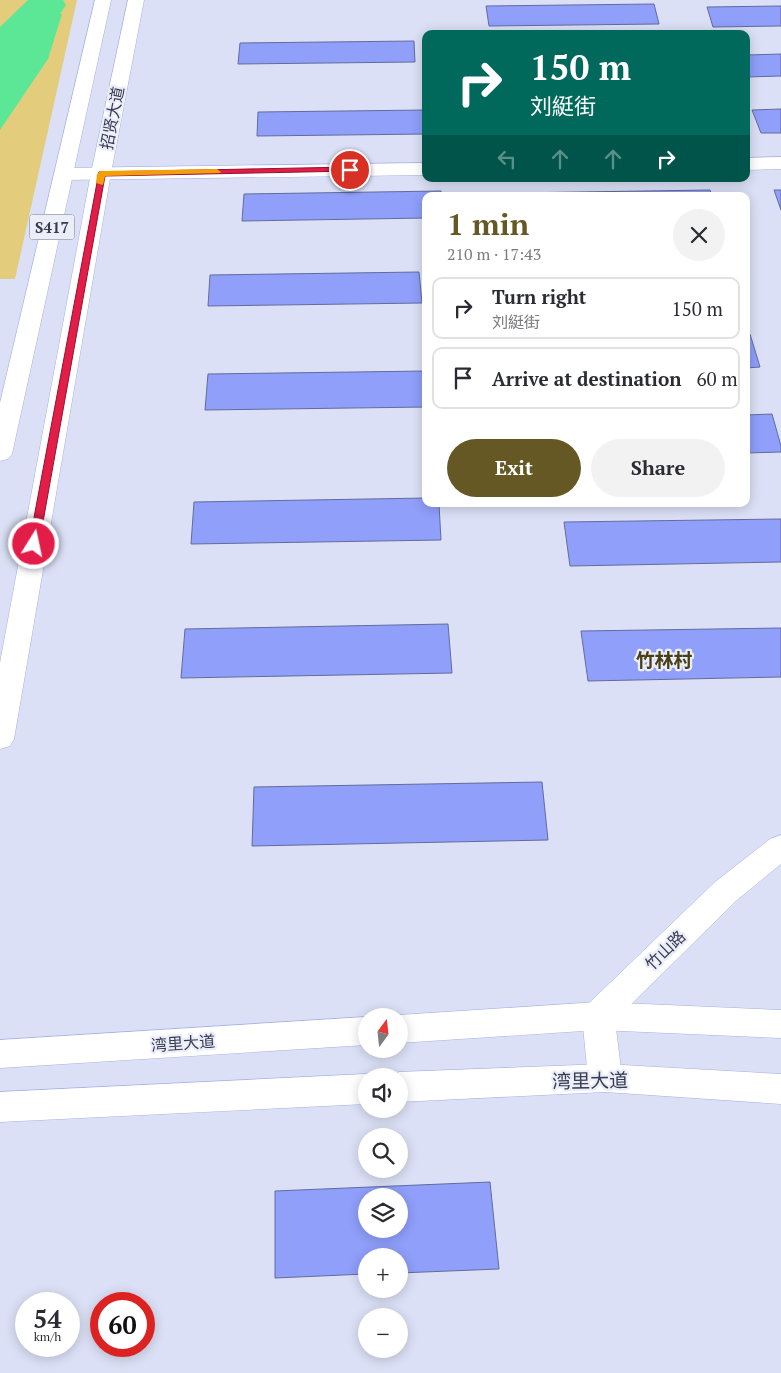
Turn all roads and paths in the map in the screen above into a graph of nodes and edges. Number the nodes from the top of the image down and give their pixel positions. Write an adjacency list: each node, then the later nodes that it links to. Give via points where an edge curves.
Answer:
1 (104, 0): 6 (main road, 招贤大道 / S417)
2 (136, 0): 7 (main road, 招贤大道 / S417)
3 (781, 163): 4 (main road)
4 (750, 164)
5 (422, 168): 7 (main road)
6 (64, 174): 7 (main road); 8 (main road, 招贤大道 / S417)
7 (101, 174): 9 (main road, 招贤大道 / S417)
8 (0, 454)
9 (0, 739)
10 (781, 847): 11 (main road, 竹山路, via 726,891)
11 (598, 1016): 12 (main road); 13 (main road); 16 (main road)
12 (781, 1024)
13 (408, 1028)
14 (358, 1032): 15 (main road, 湾里大道)
15 (0, 1054)
16 (605, 1078): 17 (main road, 湾里大道); 19 (main road, 湾里大道)
17 (408, 1088)
18 (358, 1089): 20 (main road)
19 (781, 1089)
20 (0, 1106)

